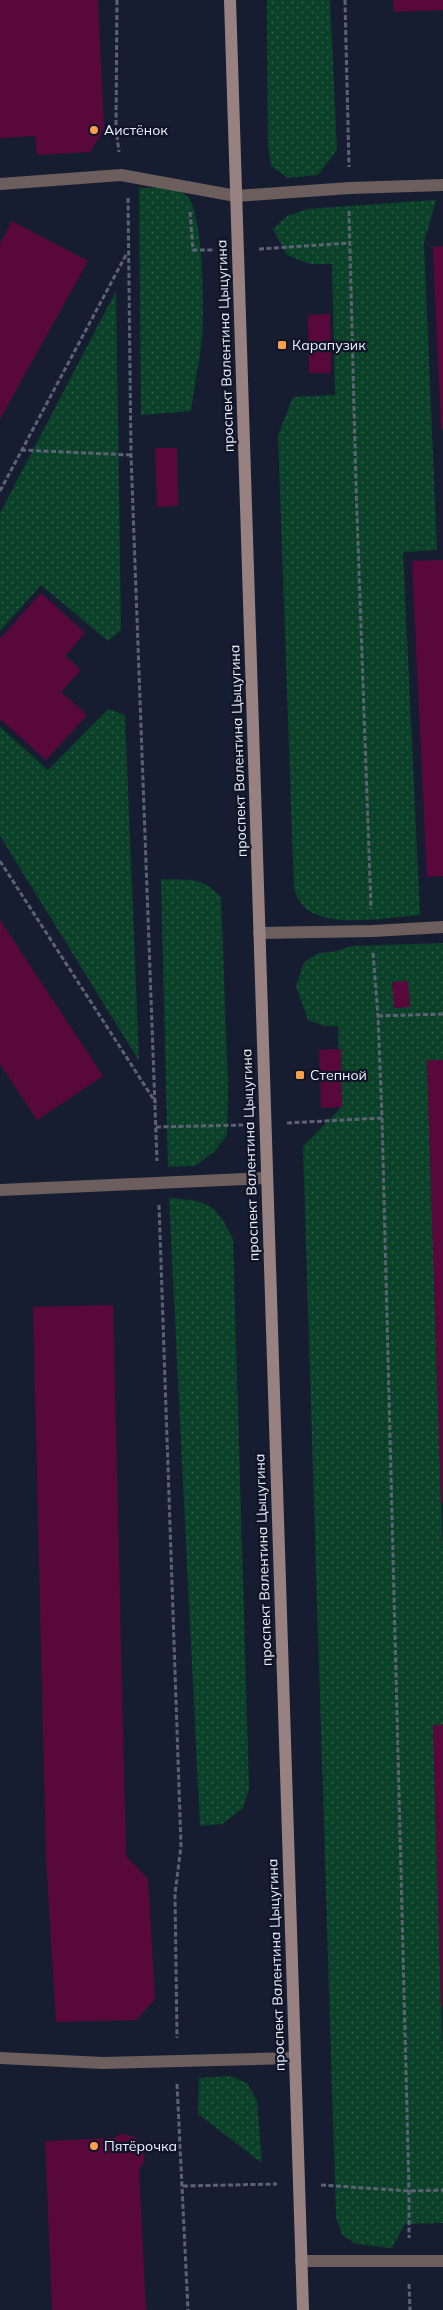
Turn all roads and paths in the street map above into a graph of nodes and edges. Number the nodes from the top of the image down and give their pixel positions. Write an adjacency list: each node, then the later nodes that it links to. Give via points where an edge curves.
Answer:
1 (117, 0): 4 (path, via 116,130)
2 (230, 0): 8 (main road, проспект Валентина Цыцугина)
3 (345, 0): 7 (path)
4 (121, 175): 5 (lane); 8 (lane); 9 (path, via 129,186)
5 (0, 184)
6 (443, 185): 7 (lane)
7 (350, 188): 8 (lane); 15 (path, via 356,486)
8 (236, 196): 16 (main road, проспект Валентина Цыцугина)
9 (128, 253): 10 (path); 11 (path)
10 (21, 450): 11 (path); 12 (path)
11 (130, 455): 19 (path)
12 (0, 491)
13 (0, 860): 19 (path)
14 (443, 927): 15 (lane)
15 (373, 931): 16 (lane); 18 (path)
16 (259, 933): 20 (main road, проспект Валентина Цыцугина)
17 (443, 1014): 18 (path)
18 (378, 1016): 29 (path)
19 (156, 1104): 21 (path)
20 (266, 1178): 21 (lane); 24 (main road, проспект Валентина Цыцугина)
21 (158, 1183): 22 (lane); 25 (path, via 181,1846 175,1894)
22 (0, 1190)
23 (0, 2058): 25 (lane, via 103,2063)
24 (294, 2058): 25 (lane); 26 (main road, проспект Валентина Цыцугина)
25 (176, 2061): 27 (path)
26 (299, 2183): 27 (path); 29 (path); 30 (main road, проспект Валентина Цыцугина)
27 (183, 2186): 33 (path)
28 (443, 2190): 29 (path)
29 (409, 2191): 32 (path)
30 (301, 2261): 32 (lane); 34 (main road, проспект Валентина Цыцугина)
31 (443, 2261): 32 (lane)
32 (408, 2262): 35 (path)
33 (188, 2310)
34 (302, 2310)
35 (410, 2310)

